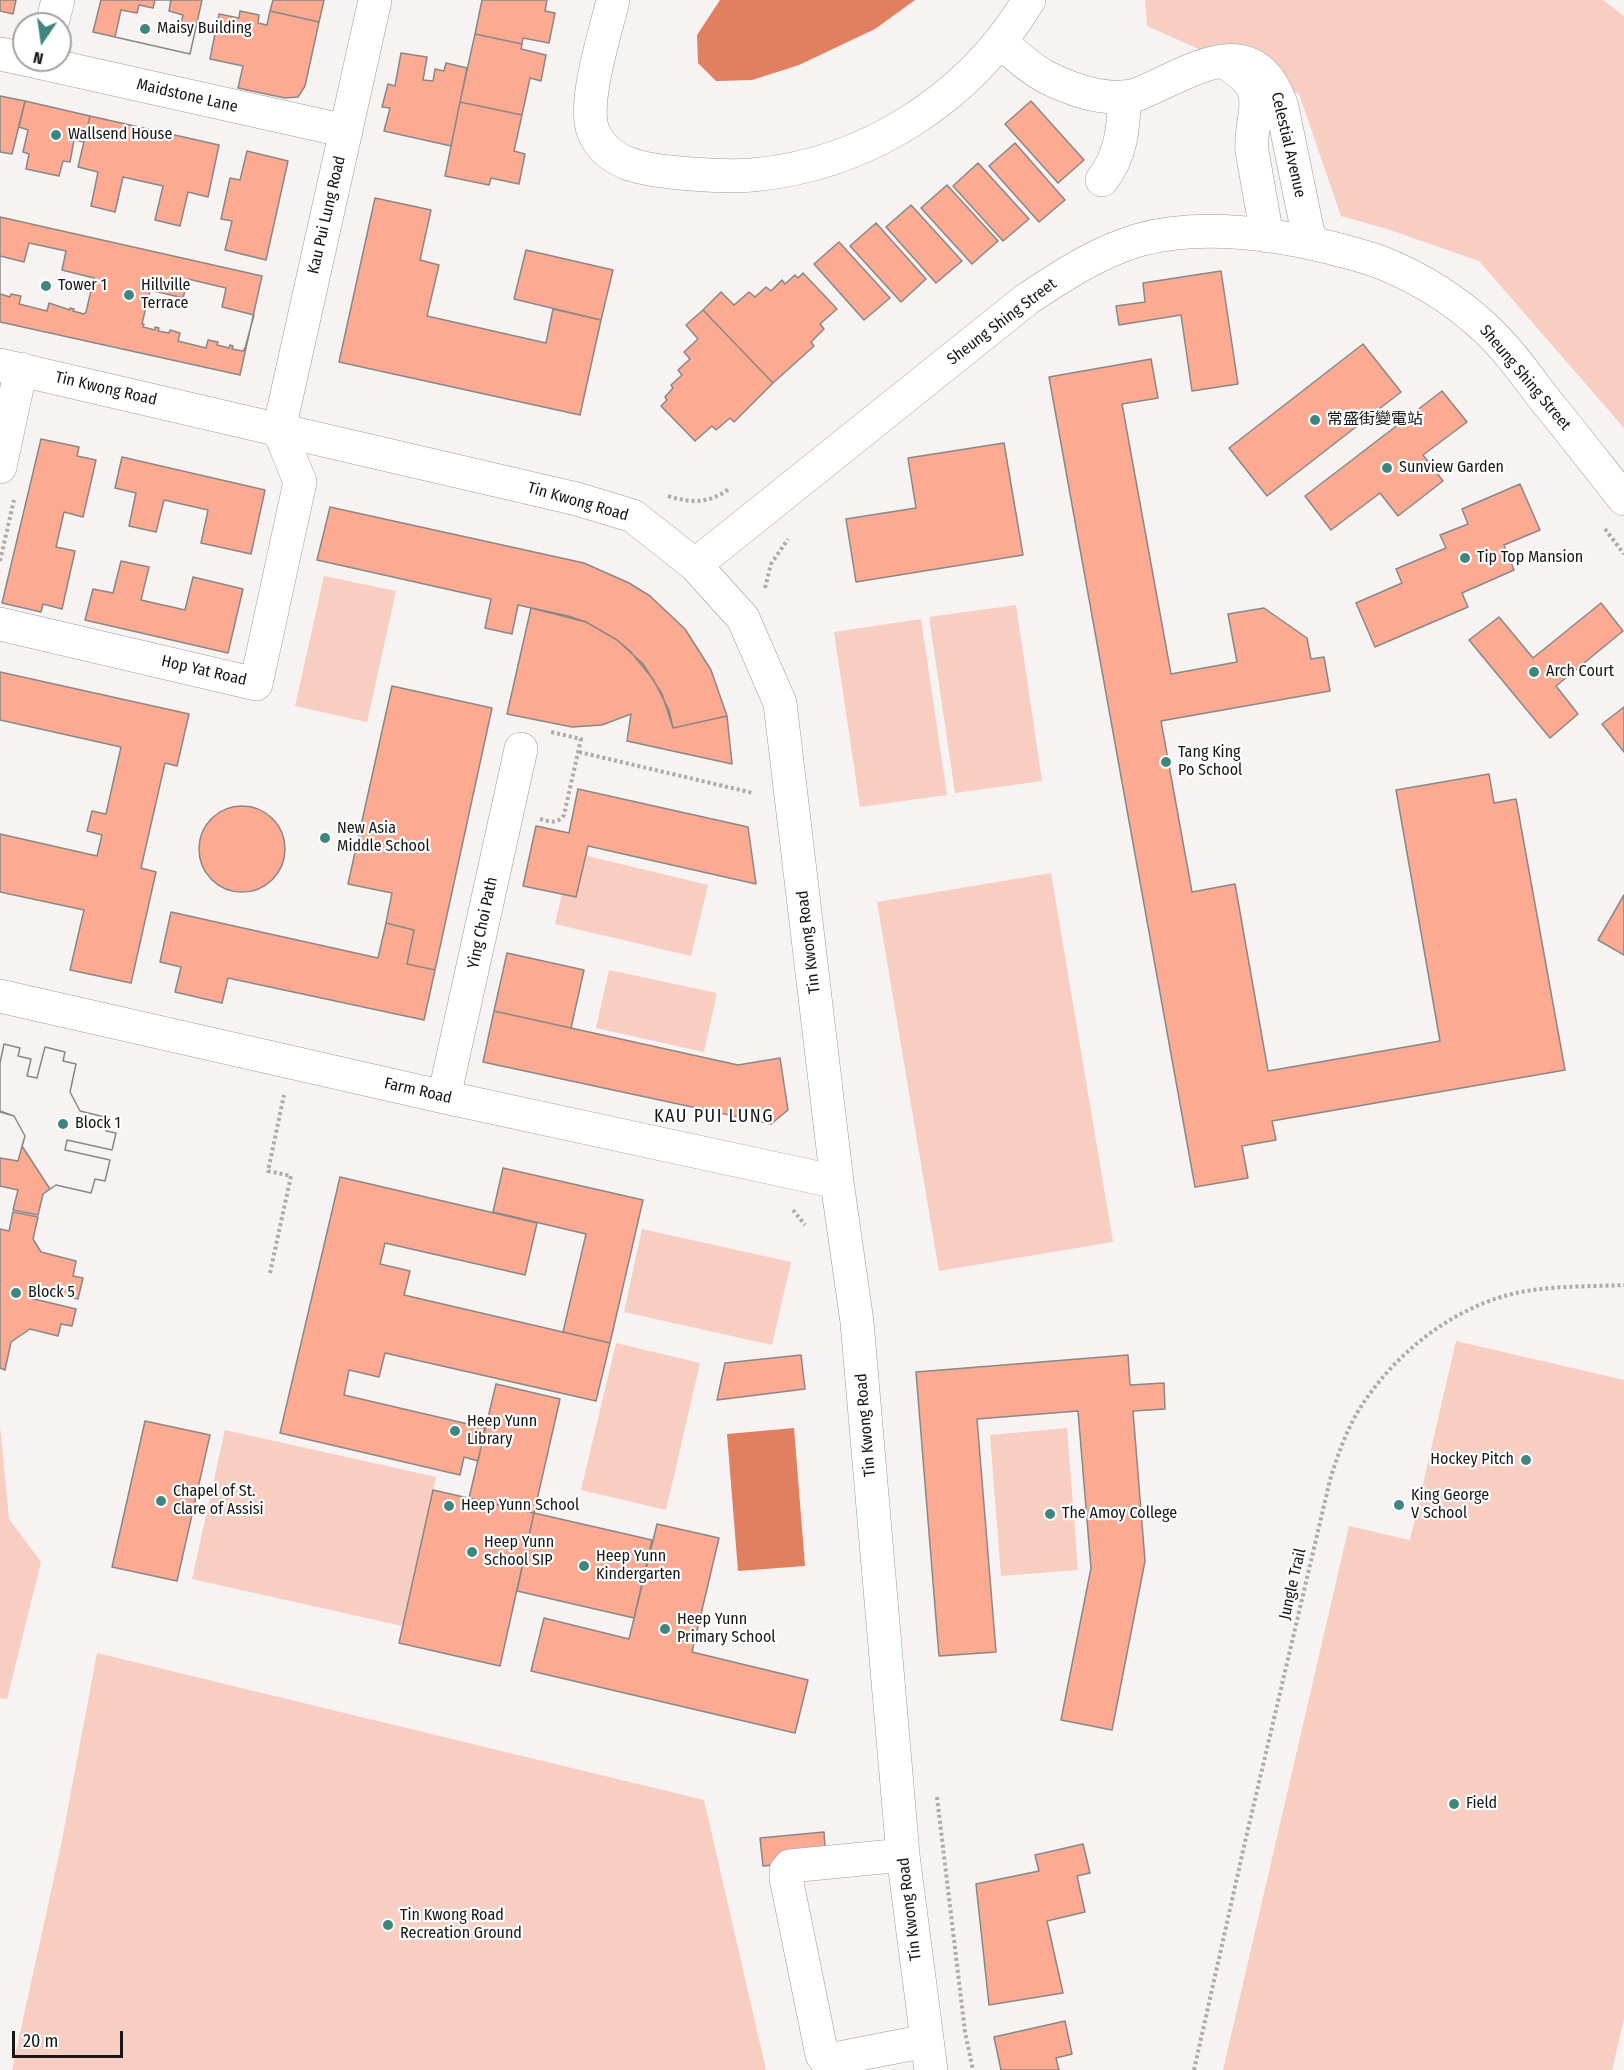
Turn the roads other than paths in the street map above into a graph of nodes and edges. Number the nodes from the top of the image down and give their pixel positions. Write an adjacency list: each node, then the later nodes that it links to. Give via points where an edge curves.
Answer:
1 (375, 0): 8 (street, Kau Pui Lung Road)
2 (613, 0): 4 (street, via 590,99 593,132 610,155 623,162 674,172 713,176 772,172 811,165 866,146 941,100)
3 (1029, 0): 4 (street)
4 (1001, 43): 7 (street, Celestial Avenue, via 1059,83)
5 (1208, 63): 7 (street, Celestial Avenue); 10 (street, Celestial Avenue, via 1232,68 1252,85 1256,112 1252,151); 11 (street, Celestial Avenue, via 1250,64 1275,87)
6 (72, 69): 8 (street, Maidstone Lane)
7 (1124, 98): 9 (street, via 1122,135 1110,170)
8 (346, 131): 13 (street, Kau Pui Lung Road)
9 (1102, 180)
10 (1267, 236): 11 (street, Sheung Shing Street); 16 (street, Sheung Shing Street, via 1206,232 1140,240 1104,253 1063,275 1027,299)
11 (1310, 243): 15 (street, Sheung Shing Street, via 1383,263 1455,303 1485,328 1517,364)
12 (11, 367): 13 (street, Tin Kwong Road); 14 (street)
13 (279, 430): 16 (street, Tin Kwong Road, via 577,499 633,516); 17 (street, Hop Yat Road, via 300,482 256,684)
14 (0, 467)
15 (1624, 499)
16 (695, 565): 21 (street, Tin Kwong Road, via 743,618 780,703)
17 (0, 624)
18 (532, 739): 20 (street, Ying Choi Path)
19 (0, 996): 20 (street, Farm Road)
20 (444, 1097): 21 (street, Farm Road)
21 (837, 1182): 22 (street, Tin Kwong Road, via 857,1322)
22 (903, 1855): 23 (street, Tin Kwong Road); 23 (street, via 790,1866 786,1878 825,2059)
23 (928, 2055)

